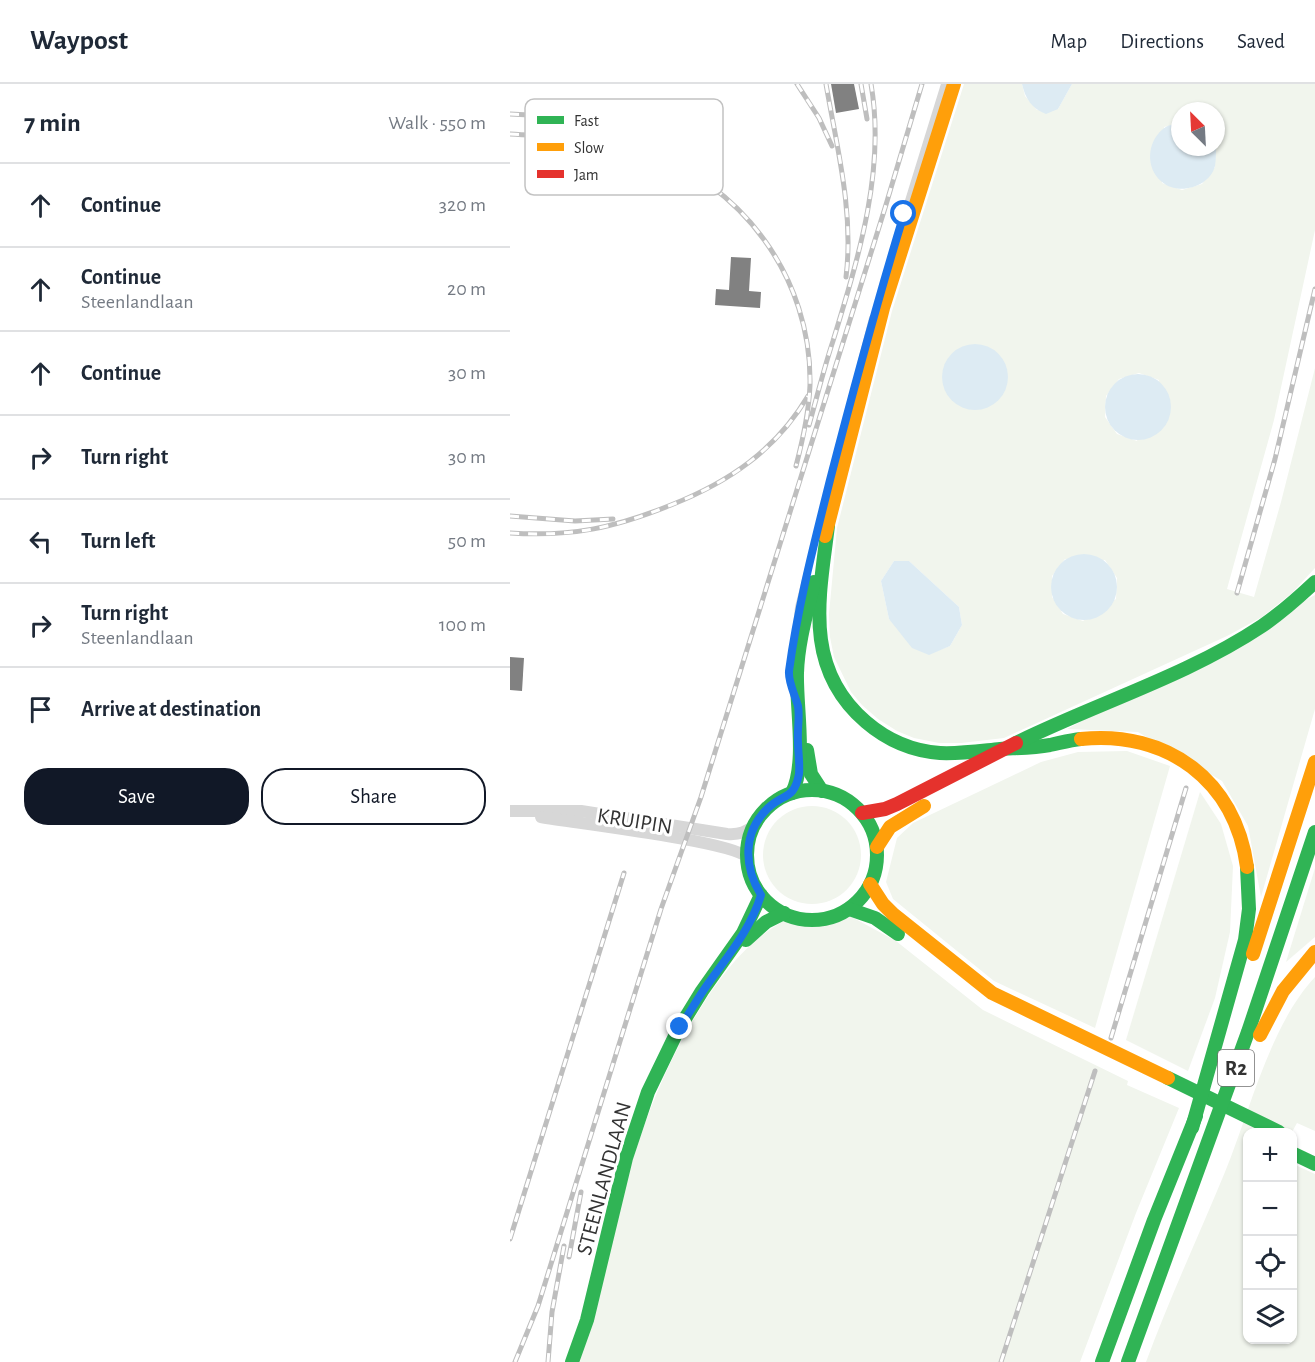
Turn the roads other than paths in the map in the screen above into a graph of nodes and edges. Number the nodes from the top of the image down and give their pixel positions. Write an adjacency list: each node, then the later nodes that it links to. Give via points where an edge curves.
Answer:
1 (944, 84): 3 (lane)
2 (954, 84): 5 (main road, via 883,308)
3 (887, 268)
4 (884, 279): 7 (lane, via 798,607)
5 (828, 526): 9 (main road, via 800,639); 11 (main road, via 820,639 824,660 842,698 871,728 911,748 938,753)
6 (1315, 582): 11 (main road, via 1267,625 1232,645)
7 (790, 665)
8 (789, 675): 9 (lane)
9 (798, 708): 14 (main road, via 811,774); 15 (main road, via 799,769)
10 (1048, 745): 11 (main road); 13 (main road); 31 (main road, via 1113,738 1161,748 1203,774 1230,811 1239,831 1249,883 1246,937)
11 (1005, 748): 18 (main road, via 897,804)
12 (1315, 762): 31 (main road, R2, via 1235,1012)
13 (985, 775)
14 (822, 791): 15 (main road); 18 (main road, via 844,799)
15 (792, 794): 19 (main road, via 775,802)
16 (933, 802): 22 (main road, via 892,825)
17 (510, 811): 21 (street, KRUIPIN)
18 (862, 813): 22 (main road)
19 (756, 824): 21 (street, via 736,835); 23 (main road)
20 (1315, 832): 38 (main road, R2, via 1231,1082)
21 (706, 838): 23 (street)
22 (877, 847): 24 (main road)
23 (747, 857): 25 (main road)
24 (870, 884): 26 (main road); 30 (main road, via 893,914 992,993)
25 (761, 895): 27 (main road); 29 (main road, STEENLANDLAAN)
26 (849, 909): 27 (main road, via 817,919); 30 (main road, via 875,917 987,1004)
27 (784, 914): 29 (main road, STEENLANDLAAN, via 761,926)
28 (1315, 952): 38 (main road, via 1272,1007)
29 (732, 953): 39 (main road, STEENLANDLAAN, via 703,990 657,1070 634,1129 591,1306)
30 (1133, 1069): 32 (main road); 33 (main road)
31 (1192, 1128): 40 (main road, R2)
32 (1243, 1128)
33 (1270, 1128)
34 (1297, 1141): 35 (main road)
35 (1315, 1150)
36 (1297, 1155): 37 (main road)
37 (1315, 1164)
38 (1150, 1302): 41 (main road, R2)
39 (572, 1362)
40 (1102, 1362)
41 (1128, 1362)

